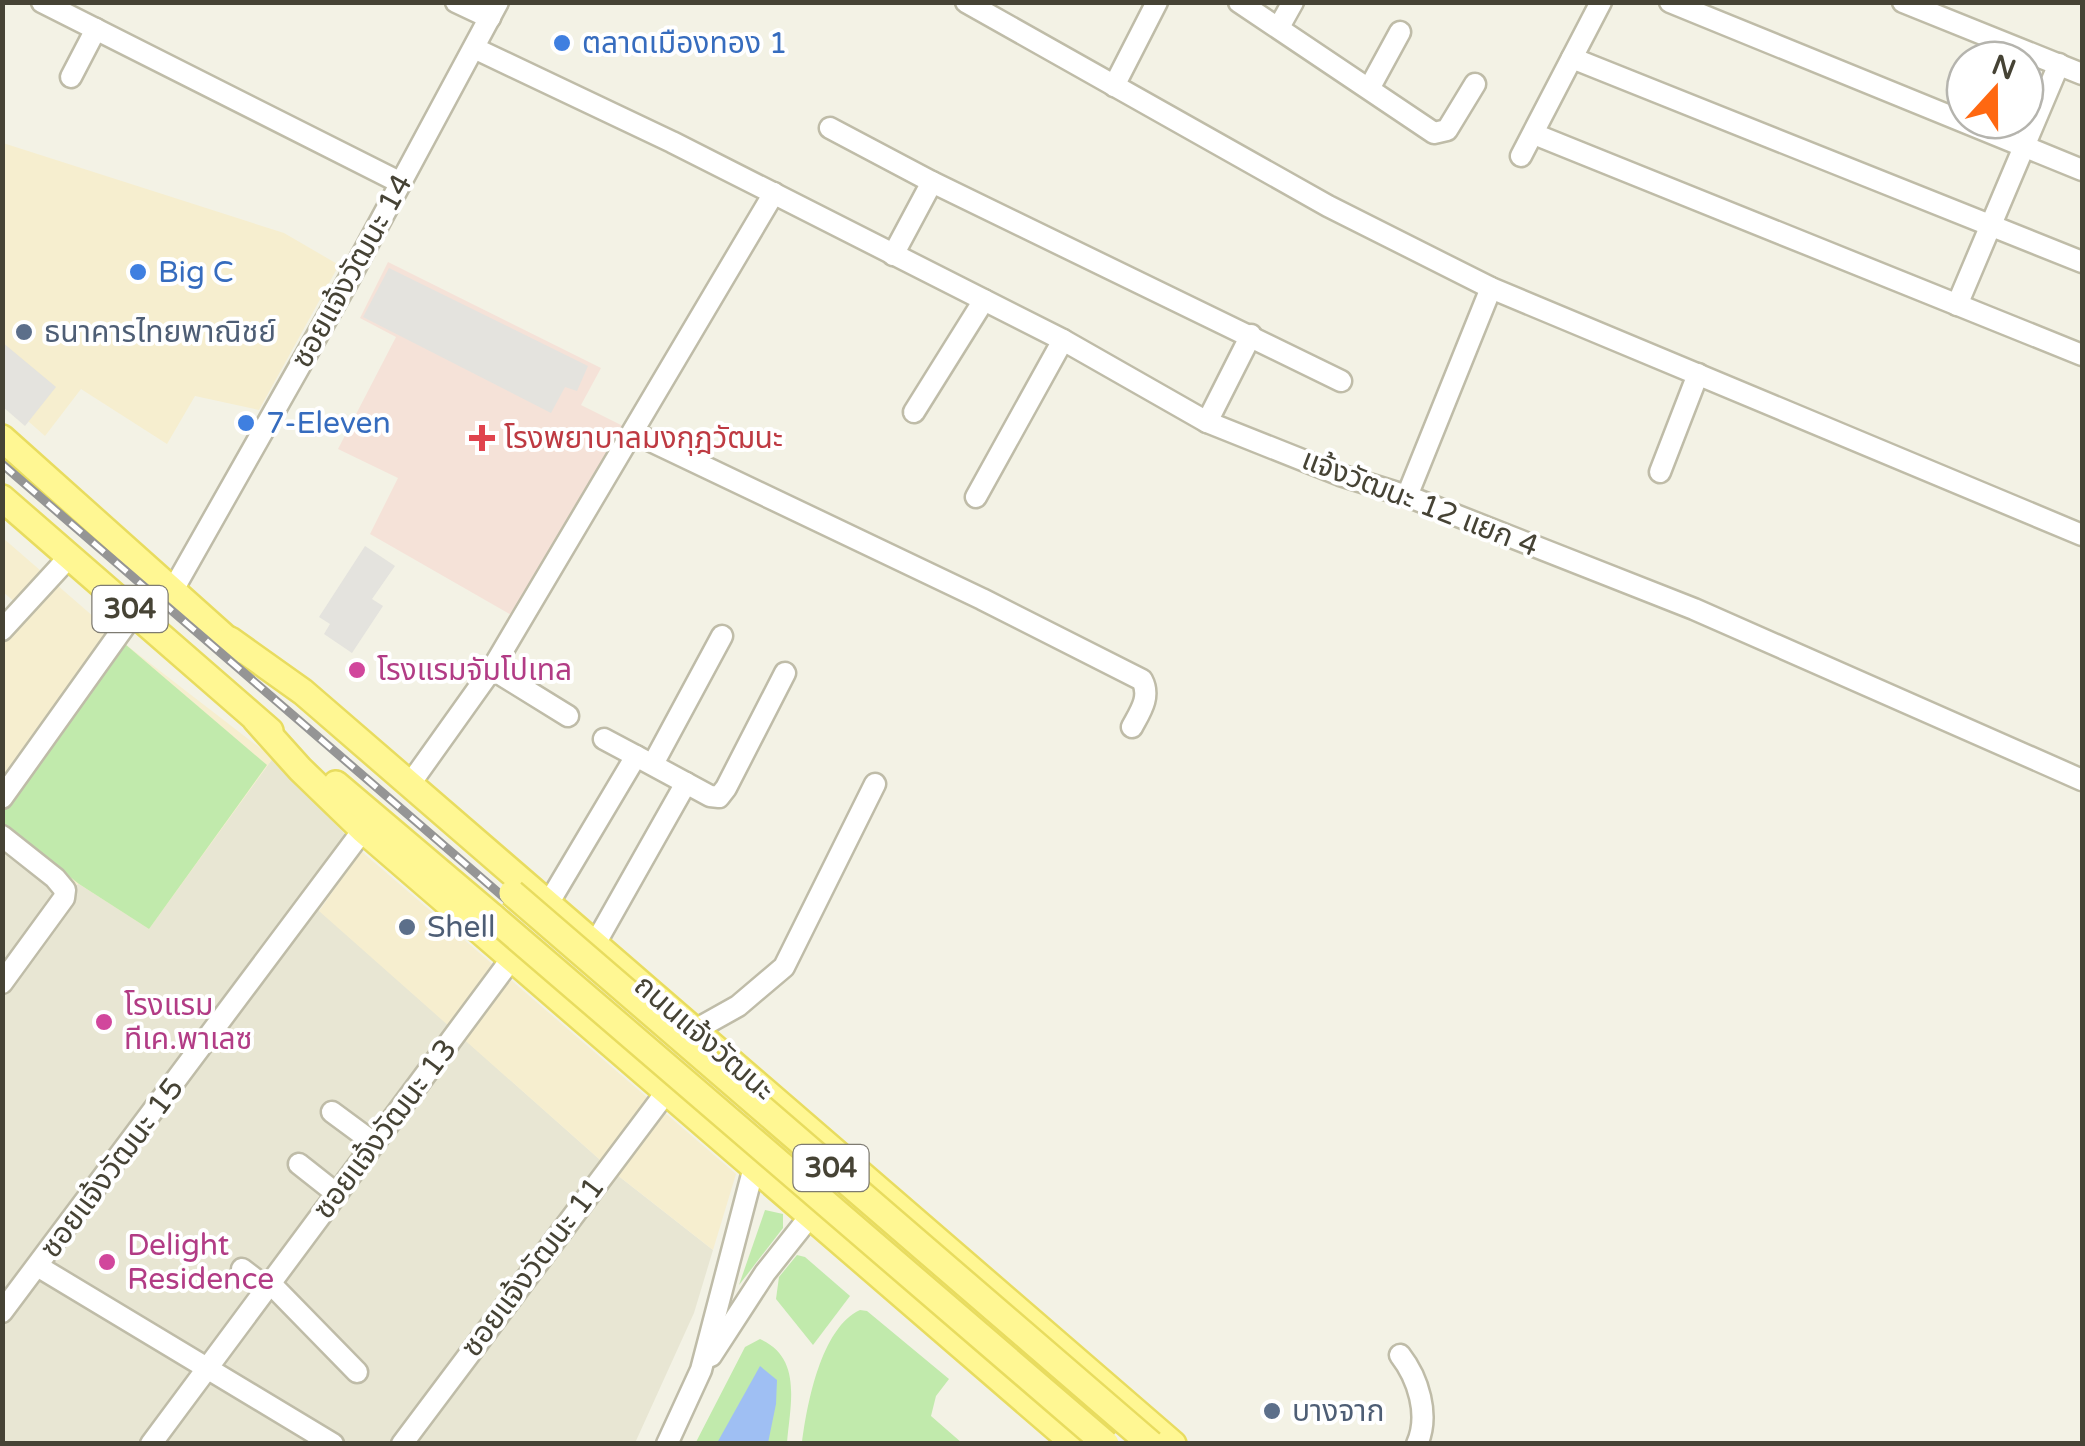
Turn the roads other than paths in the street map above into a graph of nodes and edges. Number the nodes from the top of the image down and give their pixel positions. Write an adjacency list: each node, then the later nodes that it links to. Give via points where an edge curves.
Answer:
1 (42, 2): 12 (street)
2 (456, 2): 10 (street)
3 (966, 2): 20 (street)
4 (1157, 2): 20 (street)
5 (1239, 2): 11 (street)
6 (1293, 2): 11 (street)
7 (1601, 2): 15 (street)
8 (1670, 2): 24 (street)
9 (1903, 2): 16 (street)
10 (494, 10): 14 (street, ซอยแจ้งวัฒนะ 14)
11 (1280, 27): 21 (street)
12 (96, 30): 18 (street); 28 (street)
13 (1400, 32): 21 (street)
14 (474, 48): 28 (street, ซอยแจ้งวัฒนะ 14); 29 (street, แจ้งวัฒนะ 12 แยก 4)
15 (1572, 58): 23 (street); 30 (street)
16 (2059, 64): 17 (street); 24 (street)
17 (2082, 74)
18 (71, 77)
19 (1475, 84): 21 (street, via 1440,133)
20 (1114, 86): 33 (street)
21 (1370, 87)
22 (830, 128): 27 (street)
23 (1534, 134): 25 (street); 35 (street)
24 (2026, 147): 26 (street); 30 (street)
25 (1521, 156)
26 (2082, 170)
27 (932, 182): 31 (street); 36 (street)
28 (401, 183): 51 (street, ซอยแจ้งวัฒนะ 14)
29 (774, 193): 31 (street, แจ้งวัฒนะ 12 แยก 4); 43 (street)
30 (1991, 226): 32 (street); 35 (street)
31 (894, 255): 34 (street, แจ้งวัฒนะ 12 แยก 4)
32 (2082, 262)
33 (1491, 288): 39 (street); 46 (street)
34 (984, 300): 37 (street, แจ้งวัฒนะ 12 แยก 4); 41 (street)
35 (1958, 306): 38 (street)
36 (1251, 335): 40 (street); 42 (street)
37 (1063, 340): 42 (street, แจ้งวัฒนะ 12 แยก 4); 47 (street)
38 (2082, 355)
39 (1698, 374): 45 (street); 49 (street)
40 (1341, 381)
41 (914, 412)
42 (1207, 422): 46 (street, แจ้งวัฒนะ 12 แยก 4)
43 (634, 433): 56 (street); 60 (street, via 1142,680 1145,701)
44 (2, 438): 51 (main road, ถนนแจ้งวัฒนะ / 304)
45 (1660, 472)
46 (1407, 496): 63 (street, แจ้งวัฒนะ 12 แยก 4, via 1694,609)
47 (976, 497)
48 (2, 498): 50 (main road, ถนนแจ้งวัฒนะ / 304)
49 (2082, 536)
50 (70, 556): 52 (main road, ถนนแจ้งวัฒนะ / 304); 53 (street)
51 (173, 590): 55 (main road, ถนนแจ้งวัฒนะ / 304)
52 (134, 613): 59 (main road, ถนนแจ้งวัฒนะ / 304); 67 (street)
53 (2, 630)
54 (722, 636): 62 (street)
55 (230, 640): 65 (main road, ถนนแจ้งวัฒนะ / 304); 101 (main road, ถนนแจ้งวัฒนะ / 304, bridge, via 296,705)
56 (492, 669): 58 (street); 65 (street)
57 (785, 673): 64 (street, via 719,797)
58 (568, 716)
59 (256, 720): 68 (main road, ถนนแจ้งวัฒนะ / 304); 100 (main road, ถนนแจ้งวัฒนะ / 304, bridge)
60 (1132, 728)
61 (604, 739): 62 (street)
62 (645, 760): 64 (street); 70 (street)
63 (2082, 780)
64 (686, 783): 71 (street)
65 (410, 784): 70 (main road, ถนนแจ้งวัฒนะ / 304)
66 (875, 784): 74 (street, via 784,966 738,1006)
67 (2, 798)
68 (363, 830): 72 (main road, ถนนแจ้งวัฒนะ / 304); 87 (street, ซอยแจ้งวัฒนะ 15)
69 (2, 836): 73 (street, via 65,890)
70 (548, 904): 71 (main road, ถนนแจ้งวัฒนะ / 304)
71 (595, 944): 74 (main road, ถนนแจ้งวัฒนะ / 304)
72 (512, 958): 75 (main road, ถนนแจ้งวัฒนะ / 304); 78 (street, ซอยแจ้งวัฒนะ 13)
73 (2, 983)
74 (695, 1030): 76 (main road, ถนนแจ้งวัฒนะ / 304)
75 (667, 1092): 79 (main road, ถนนแจ้งวัฒนะ / 304); 97 (street, ซอยแจ้งวัฒนะ 11)
76 (767, 1092): 79 (main road, via 771,1111 762,1132 743,1146); 81 (main road, ถนนแจ้งวัฒนะ / 304)
77 (332, 1112): 78 (street)
78 (374, 1143): 83 (street, ซอยแจ้งวัฒนะ 13)
79 (728, 1144): 82 (main road, ถนนแจ้งวัฒนะ / 304)
80 (300, 1164): 83 (street)
81 (853, 1166): 84 (main road); 85 (main road, ถนนแจ้งวัฒนะ / 304)
82 (754, 1167): 84 (main road, ถนนแจ้งวัฒนะ / 304); 93 (street)
83 (336, 1194): 89 (street, ซอยแจ้งวัฒนะ 13)
84 (811, 1215): 86 (main road, ถนนแจ้งวัฒนะ / 304); 93 (street)
85 (916, 1220): 86 (main road, via 896,1218 872,1228 862,1252); 102 (main road, ถนนแจ้งวัฒนะ / 304)
86 (868, 1266): 99 (main road, ถนนแจ้งวัฒนะ / 304)
87 (39, 1267): 90 (street, ซอยแจ้งวัฒนะ 15); 92 (street)
88 (242, 1269): 89 (street)
89 (269, 1285): 92 (street, ซอยแจ้งวัฒนะ 13); 94 (street)
90 (2, 1312)
91 (1400, 1355): 103 (street, via 1414,1373 1421,1406)
92 (206, 1370): 95 (street); 96 (street, ซอยแจ้งวัฒนะ 13)
93 (701, 1370): 98 (street)
94 (357, 1372)
95 (331, 1443)
96 (151, 1444)
97 (402, 1444)
98 (667, 1444)
99 (1075, 1444)
100 (1106, 1444)
101 (1152, 1444)
102 (1174, 1444)
103 (1418, 1444)

